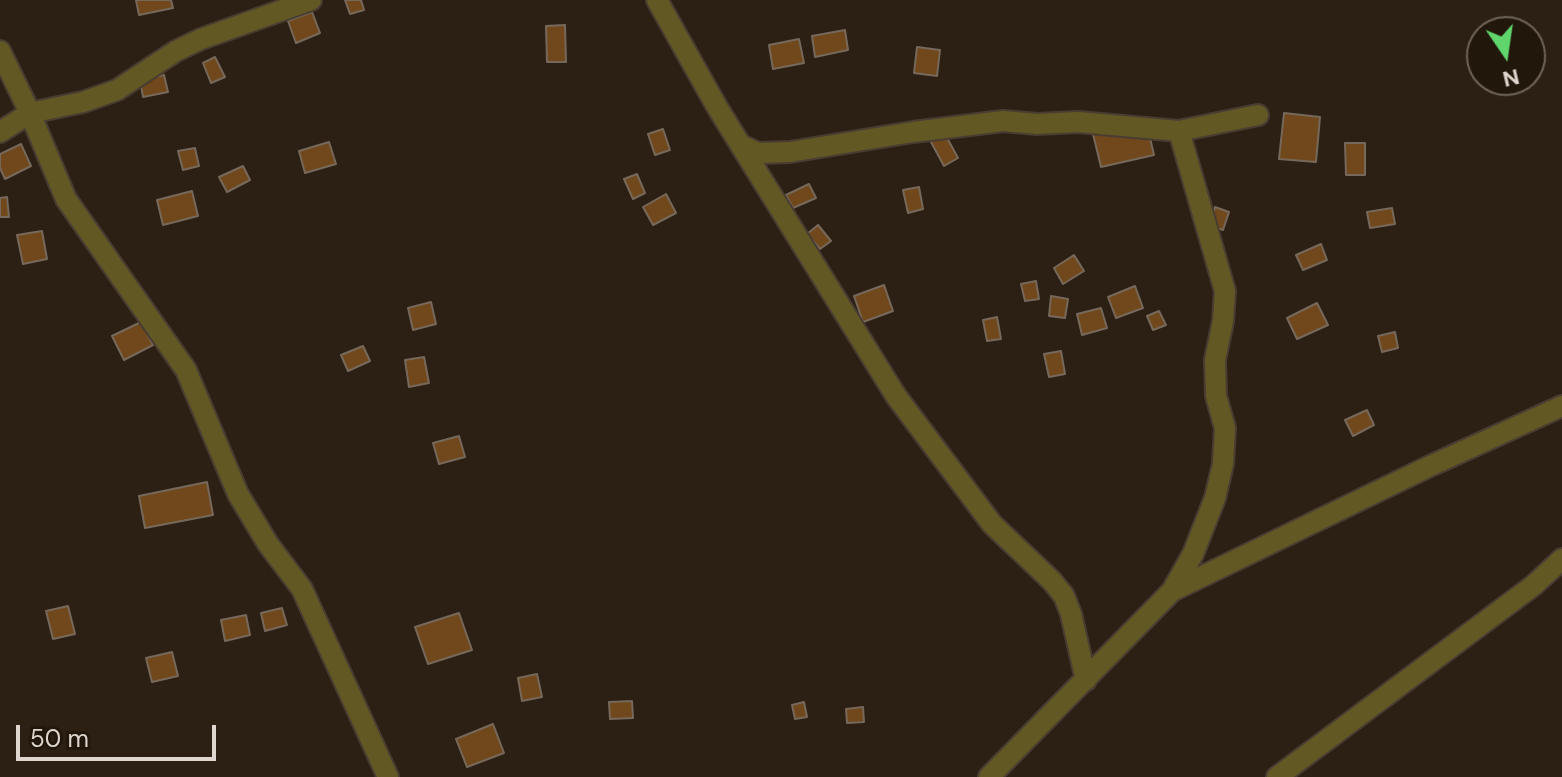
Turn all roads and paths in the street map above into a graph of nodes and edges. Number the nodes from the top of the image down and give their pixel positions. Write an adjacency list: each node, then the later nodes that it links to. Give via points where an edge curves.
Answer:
1 (311, 0): 4 (street, via 201,39 117,90)
2 (657, 0): 8 (street)
3 (0, 51): 4 (street)
4 (30, 113): 7 (street); 13 (street, via 66,199 186,370 238,494 302,589)
5 (1258, 115): 6 (street)
6 (1179, 131): 8 (street, via 1003,121 790,152 758,153); 11 (street, via 1225,291 1215,360 1216,396 1225,428 1215,498)
7 (0, 132)
8 (743, 146): 12 (street, via 896,396 992,524 1064,596)
9 (1562, 406): 11 (street)
10 (1562, 559): 15 (street)
11 (1172, 591): 12 (street)
12 (1086, 680): 14 (street)
13 (388, 777)
14 (989, 777)
15 (1277, 777)

